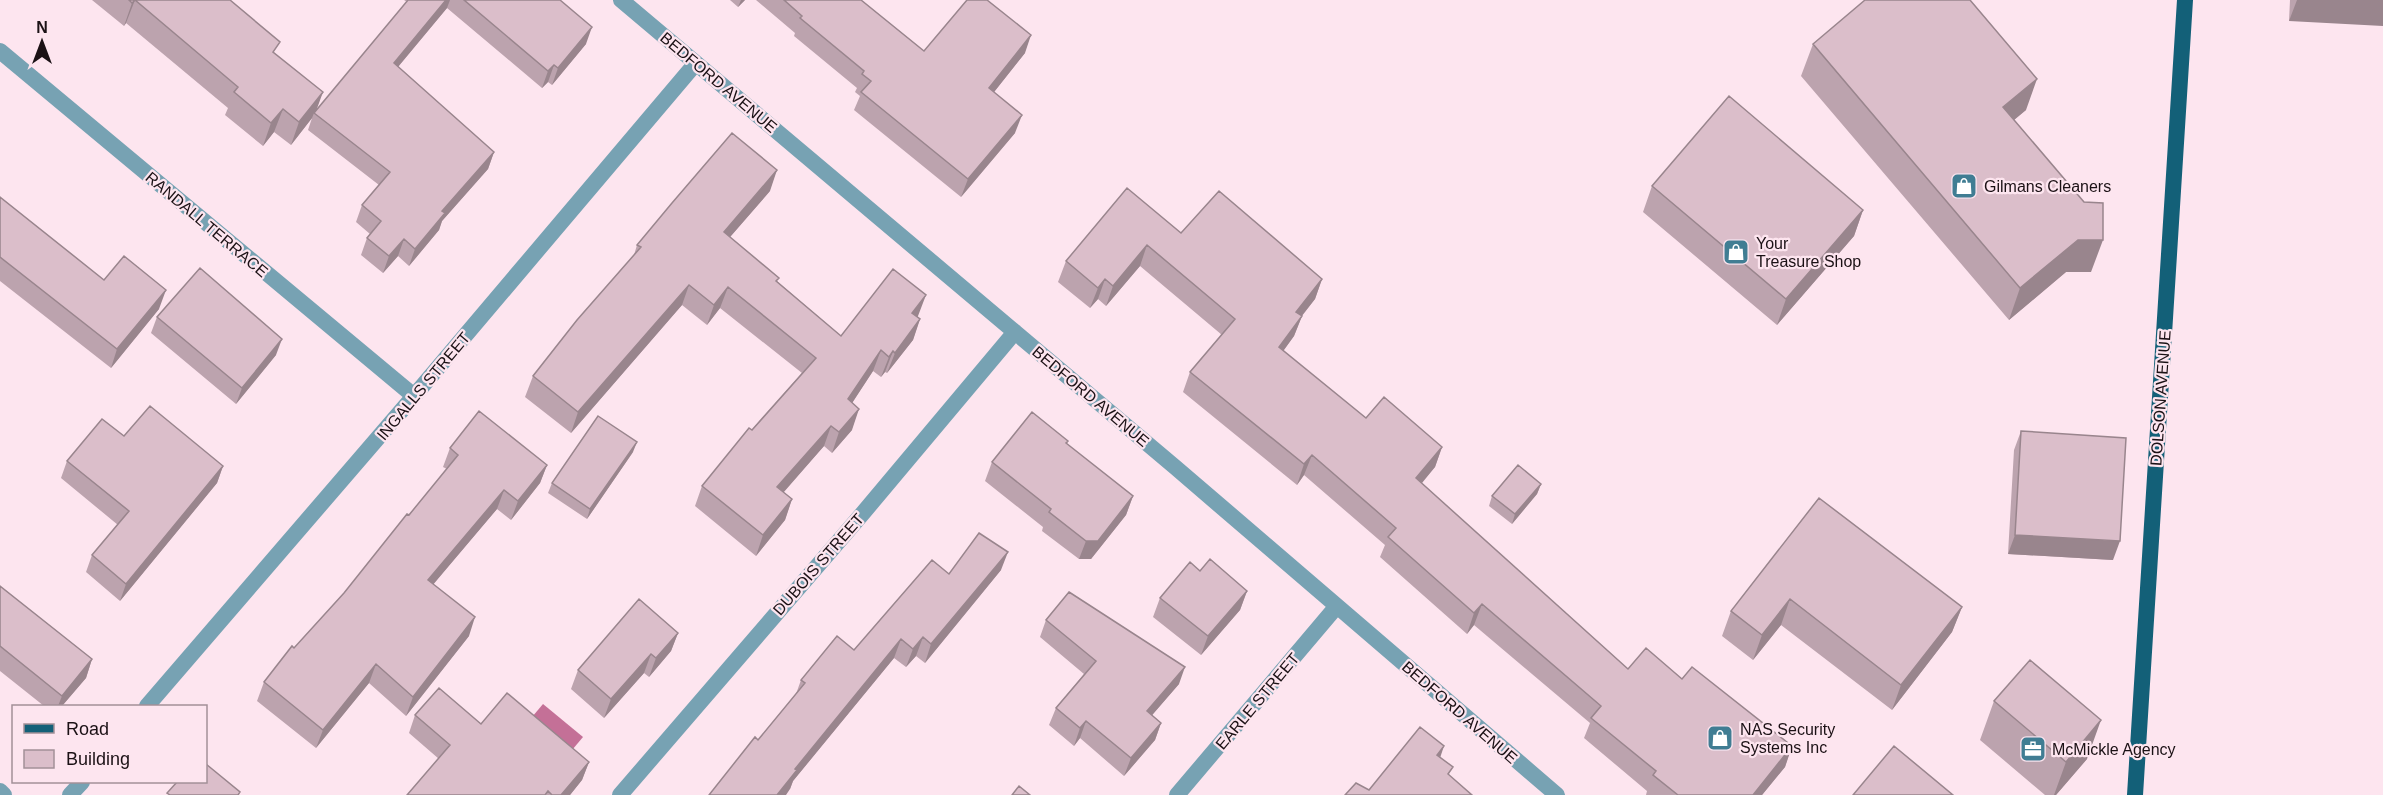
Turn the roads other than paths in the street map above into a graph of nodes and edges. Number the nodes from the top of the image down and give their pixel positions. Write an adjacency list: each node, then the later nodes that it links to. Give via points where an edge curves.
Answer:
1 (621, 0): 4 (street, BEDFORD AVENUE)
2 (2185, 0): 16 (main road, DOLSON AVENUE)
3 (0, 51): 6 (street, RANDALL TERRACE)
4 (696, 63): 5 (street, BEDFORD AVENUE); 6 (street, INGALLS STREET)
5 (1015, 332): 7 (street, BEDFORD AVENUE); 13 (street, DUBOIS STREET)
6 (414, 396): 8 (street, INGALLS STREET)
7 (1337, 606): 14 (street, EARLE STREET); 15 (street, BEDFORD AVENUE)
8 (148, 705)
9 (81, 783): 12 (street)
10 (0, 791): 11 (street)
11 (4, 795)
12 (70, 795)
13 (620, 795)
14 (1177, 795)
15 (1557, 795)
16 (2135, 795)

